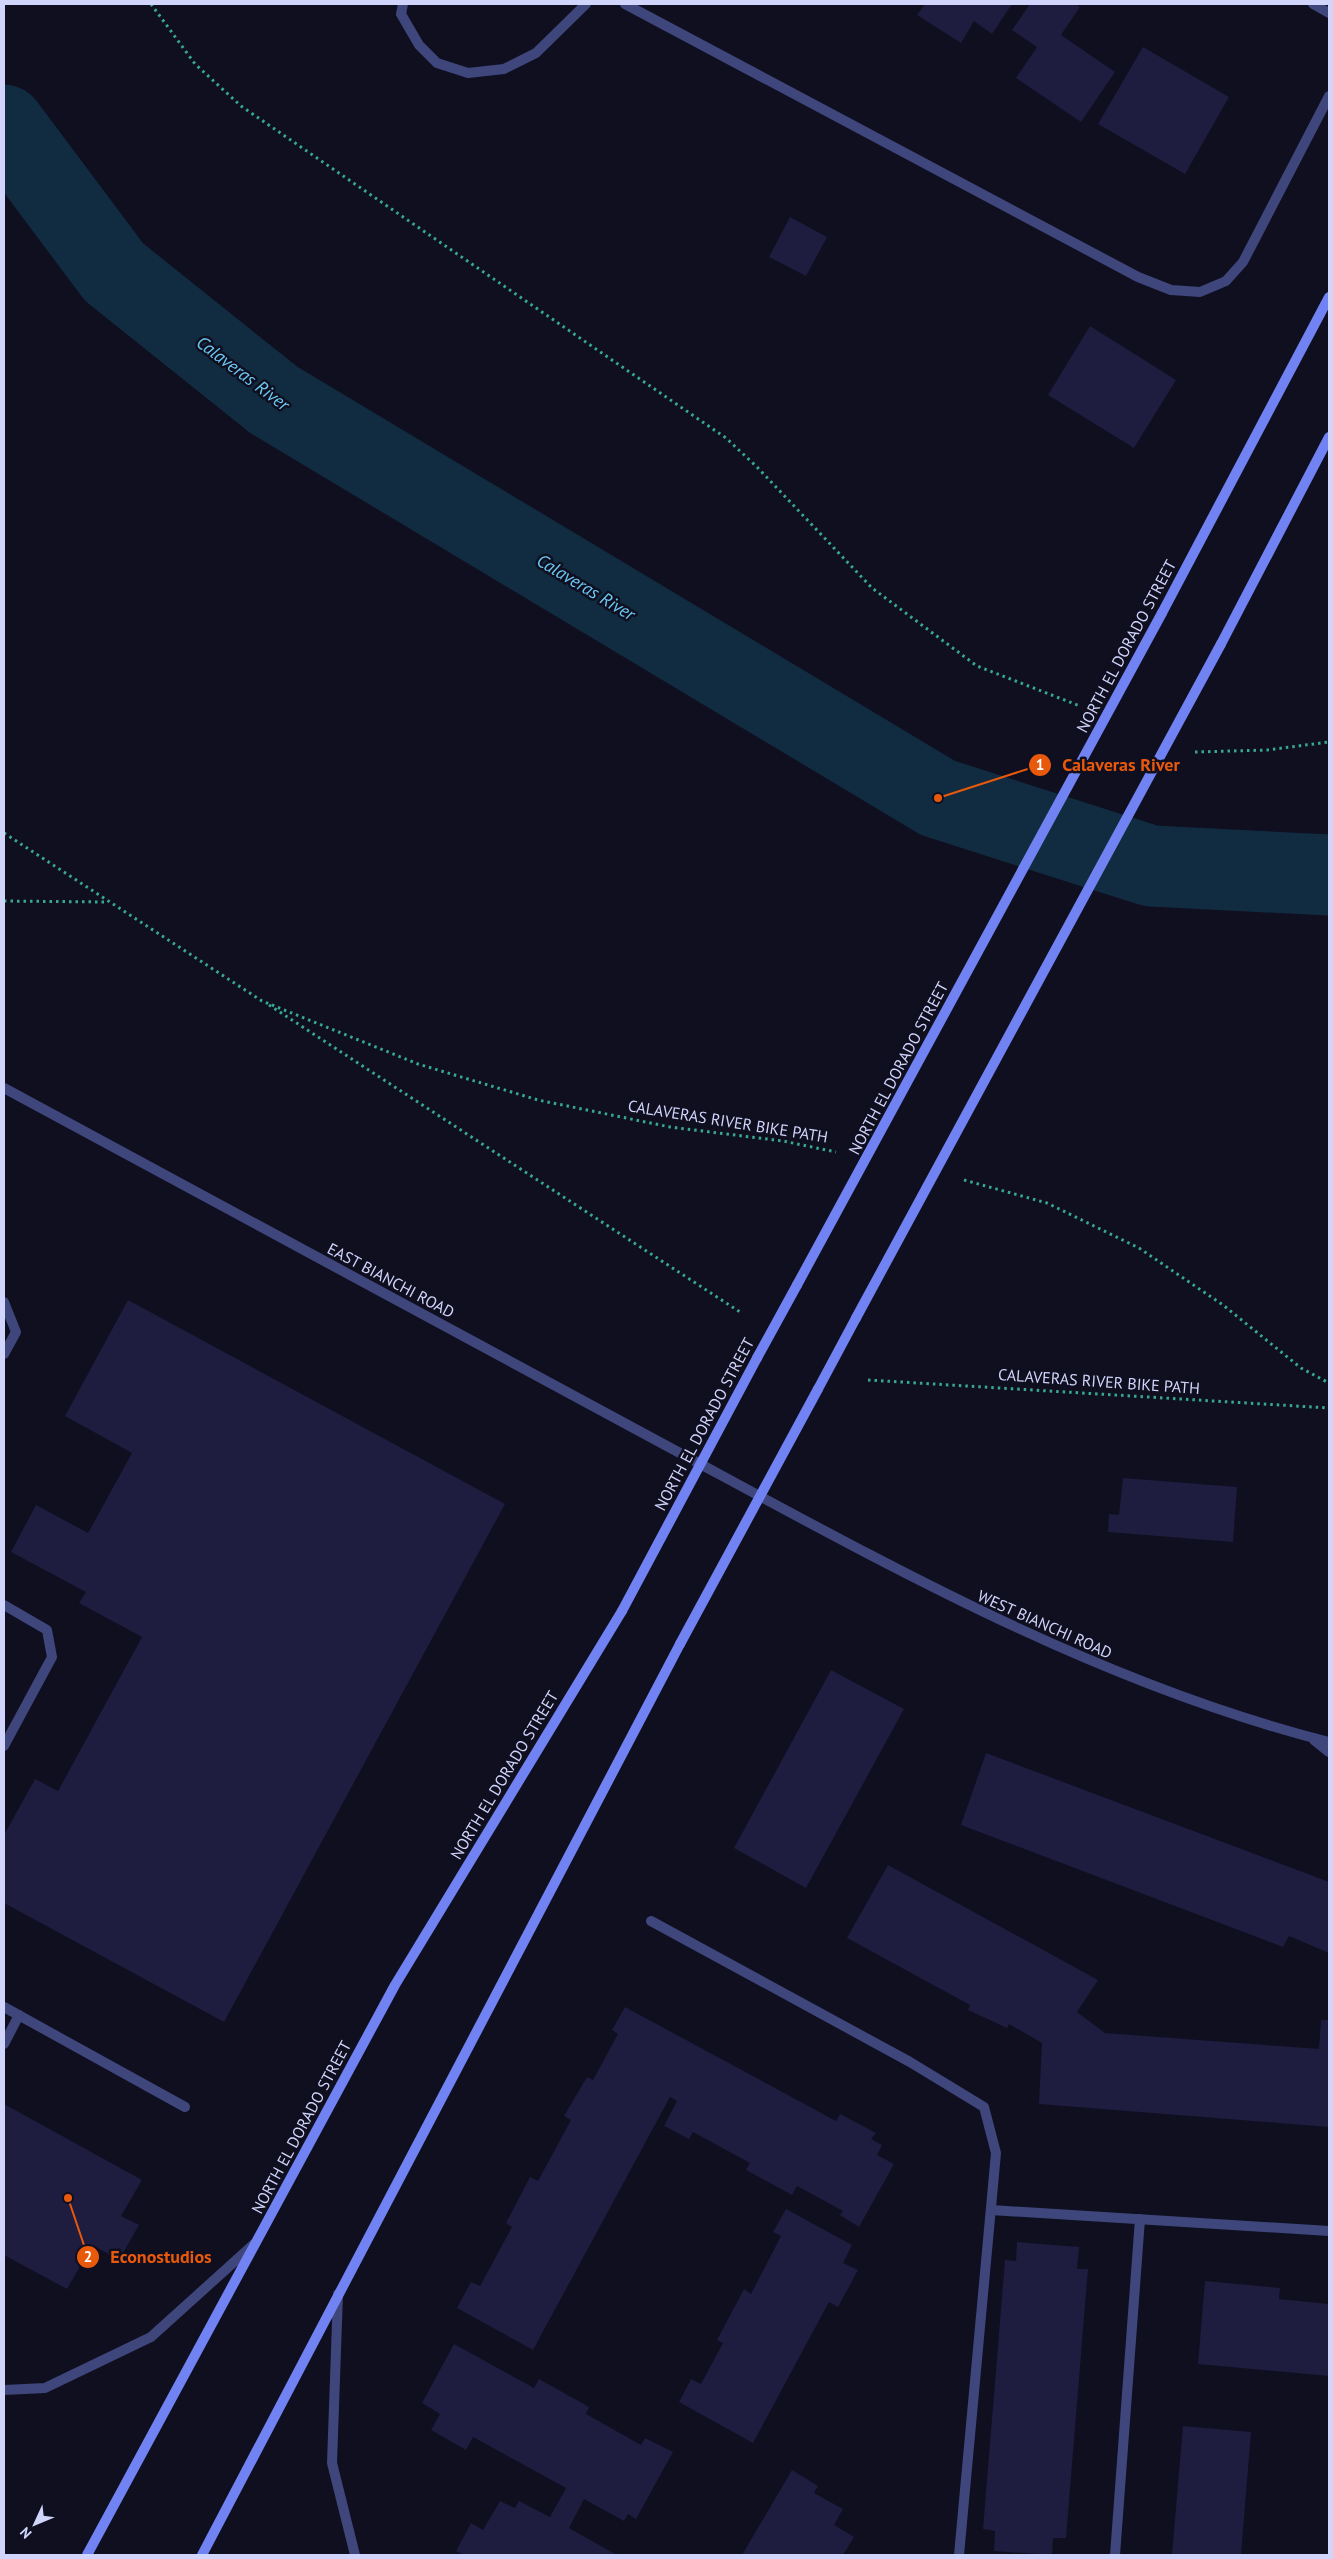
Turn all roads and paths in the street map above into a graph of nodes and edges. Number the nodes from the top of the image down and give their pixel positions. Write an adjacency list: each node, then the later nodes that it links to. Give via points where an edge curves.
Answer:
1 (151, 4): 10 (path, via 195,64 241,106 726,438)
2 (403, 4): 3 (street, via 401,14 419,44 437,63 468,73 504,69 536,53)
3 (586, 4)
4 (625, 4): 7 (street, via 1138,277 1171,290 1200,292 1226,281 1243,262)
5 (1313, 4): 6 (street)
6 (1329, 12)
7 (1329, 96)
8 (1329, 297): 38 (main road, NORTH EL DORADO STREET, bridge, via 1162,613 622,1611 395,1985)
9 (1329, 437): 39 (main road, bridge, via 1221,644 680,1644)
10 (872, 588)
11 (4, 833): 13 (path, CALAVERAS RIVER BIKE PATH)
12 (4, 901): 13 (path)
13 (107, 902): 14 (path, CALAVERAS RIVER BIKE PATH)
14 (262, 1001): 16 (path, CALAVERAS RIVER BIKE PATH, via 418,1064 538,1100 670,1126); 19 (path, CALAVERAS RIVER BIKE PATH)
15 (4, 1088): 24 (street, EAST BIANCHI ROAD)
16 (839, 1152)
17 (960, 1179): 22 (path, via 1047,1202 1139,1248 1223,1304 1300,1368)
18 (4, 1302): 20 (street, via 16,1332)
19 (740, 1312)
20 (4, 1354)
21 (868, 1380): 23 (path, CALAVERAS RIVER BIKE PATH)
22 (1329, 1383)
23 (1329, 1408)
24 (763, 1498): 26 (street, WEST BIANCHI ROAD, via 986,1615 1107,1669 1271,1728)
25 (4, 1605): 28 (street, via 47,1630 52,1657)
26 (1311, 1737): 27 (street, WEST BIANCHI ROAD); 29 (street)
27 (1329, 1742)
28 (4, 1746)
29 (1329, 1752)
30 (651, 1921): 35 (street, via 910,2062 984,2107 996,2152)
31 (4, 2007): 32 (street)
32 (19, 2015): 33 (street); 34 (street)
33 (4, 2044)
34 (185, 2107)
35 (991, 2210): 36 (street); 44 (street)
36 (1140, 2219): 37 (street); 45 (street)
37 (1329, 2231)
38 (255, 2244): 40 (street, via 151,2337 45,2388); 41 (main road, NORTH EL DORADO STREET)
39 (338, 2294): 42 (main road); 43 (street, via 332,2463)
40 (4, 2390)
41 (87, 2555)
42 (202, 2555)
43 (355, 2555)
44 (959, 2555)
45 (1115, 2555)

